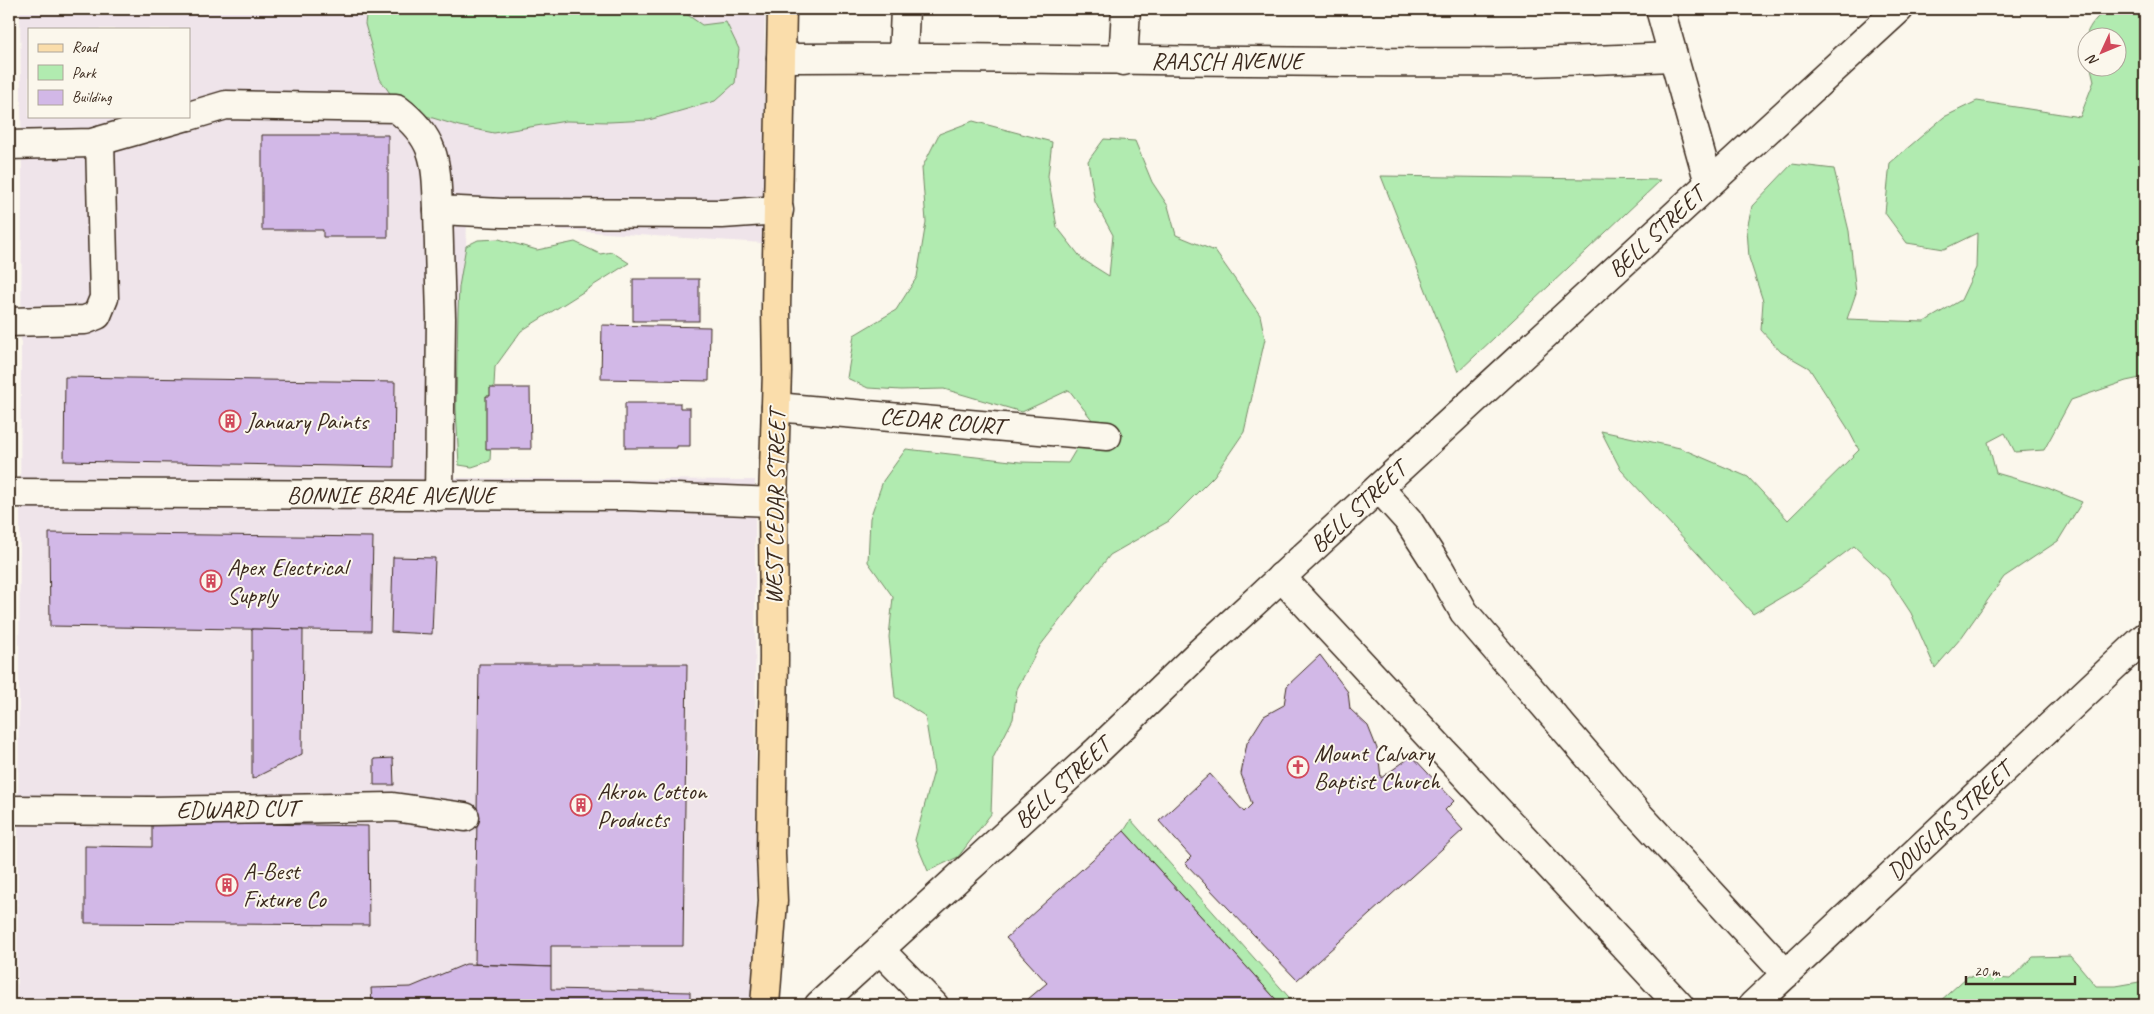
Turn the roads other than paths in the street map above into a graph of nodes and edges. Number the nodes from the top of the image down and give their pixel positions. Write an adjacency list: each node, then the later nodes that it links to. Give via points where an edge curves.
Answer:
1 (782, 9): 8 (main road, WEST CEDAR STREET)
2 (905, 9): 6 (street)
3 (1126, 9): 9 (street)
4 (1660, 9): 7 (street)
5 (1899, 9): 14 (street, BELL STREET)
6 (903, 57): 8 (street, RAASCH AVENUE); 9 (street, RAASCH AVENUE)
7 (1672, 57): 9 (street, RAASCH AVENUE, via 1526,62); 14 (street)
8 (781, 58): 16 (main road, WEST CEDAR STREET)
9 (1123, 61)
10 (190, 115): 15 (street, via 226,105 396,108 412,120 428,140 436,164)
11 (181, 118): 12 (street)
12 (100, 141): 13 (street); 17 (street, via 104,298 97,315 85,320)
13 (9, 145)
14 (1708, 183): 20 (street, BELL STREET)
15 (438, 210): 16 (street, via 722,214); 22 (street, via 441,318)
16 (779, 210): 18 (main road, WEST CEDAR STREET)
17 (9, 322)
18 (776, 407): 19 (street, CEDAR COURT); 23 (main road, WEST CEDAR STREET)
19 (1107, 436)
20 (1379, 488): 24 (street, BELL STREET); 29 (street, via 1408,520 1464,612 1638,814)
21 (9, 493): 22 (street, BONNIE BRAE AVENUE)
22 (439, 496): 23 (street, BONNIE BRAE AVENUE, via 626,496)
23 (773, 502): 30 (main road, WEST CEDAR STREET, via 773,901)
24 (1281, 578): 28 (street, BELL STREET); 33 (street)
25 (2145, 637): 29 (street, DOUGLAS STREET)
26 (9, 810): 27 (street, EDWARD CUT, via 394,807)
27 (465, 817)
28 (880, 950): 31 (street, BELL STREET); 32 (street)
29 (1786, 974): 34 (street, DOUGLAS STREET)
30 (765, 1005)
31 (819, 1005)
32 (934, 1005)
33 (1679, 1005)
34 (1753, 1005)

